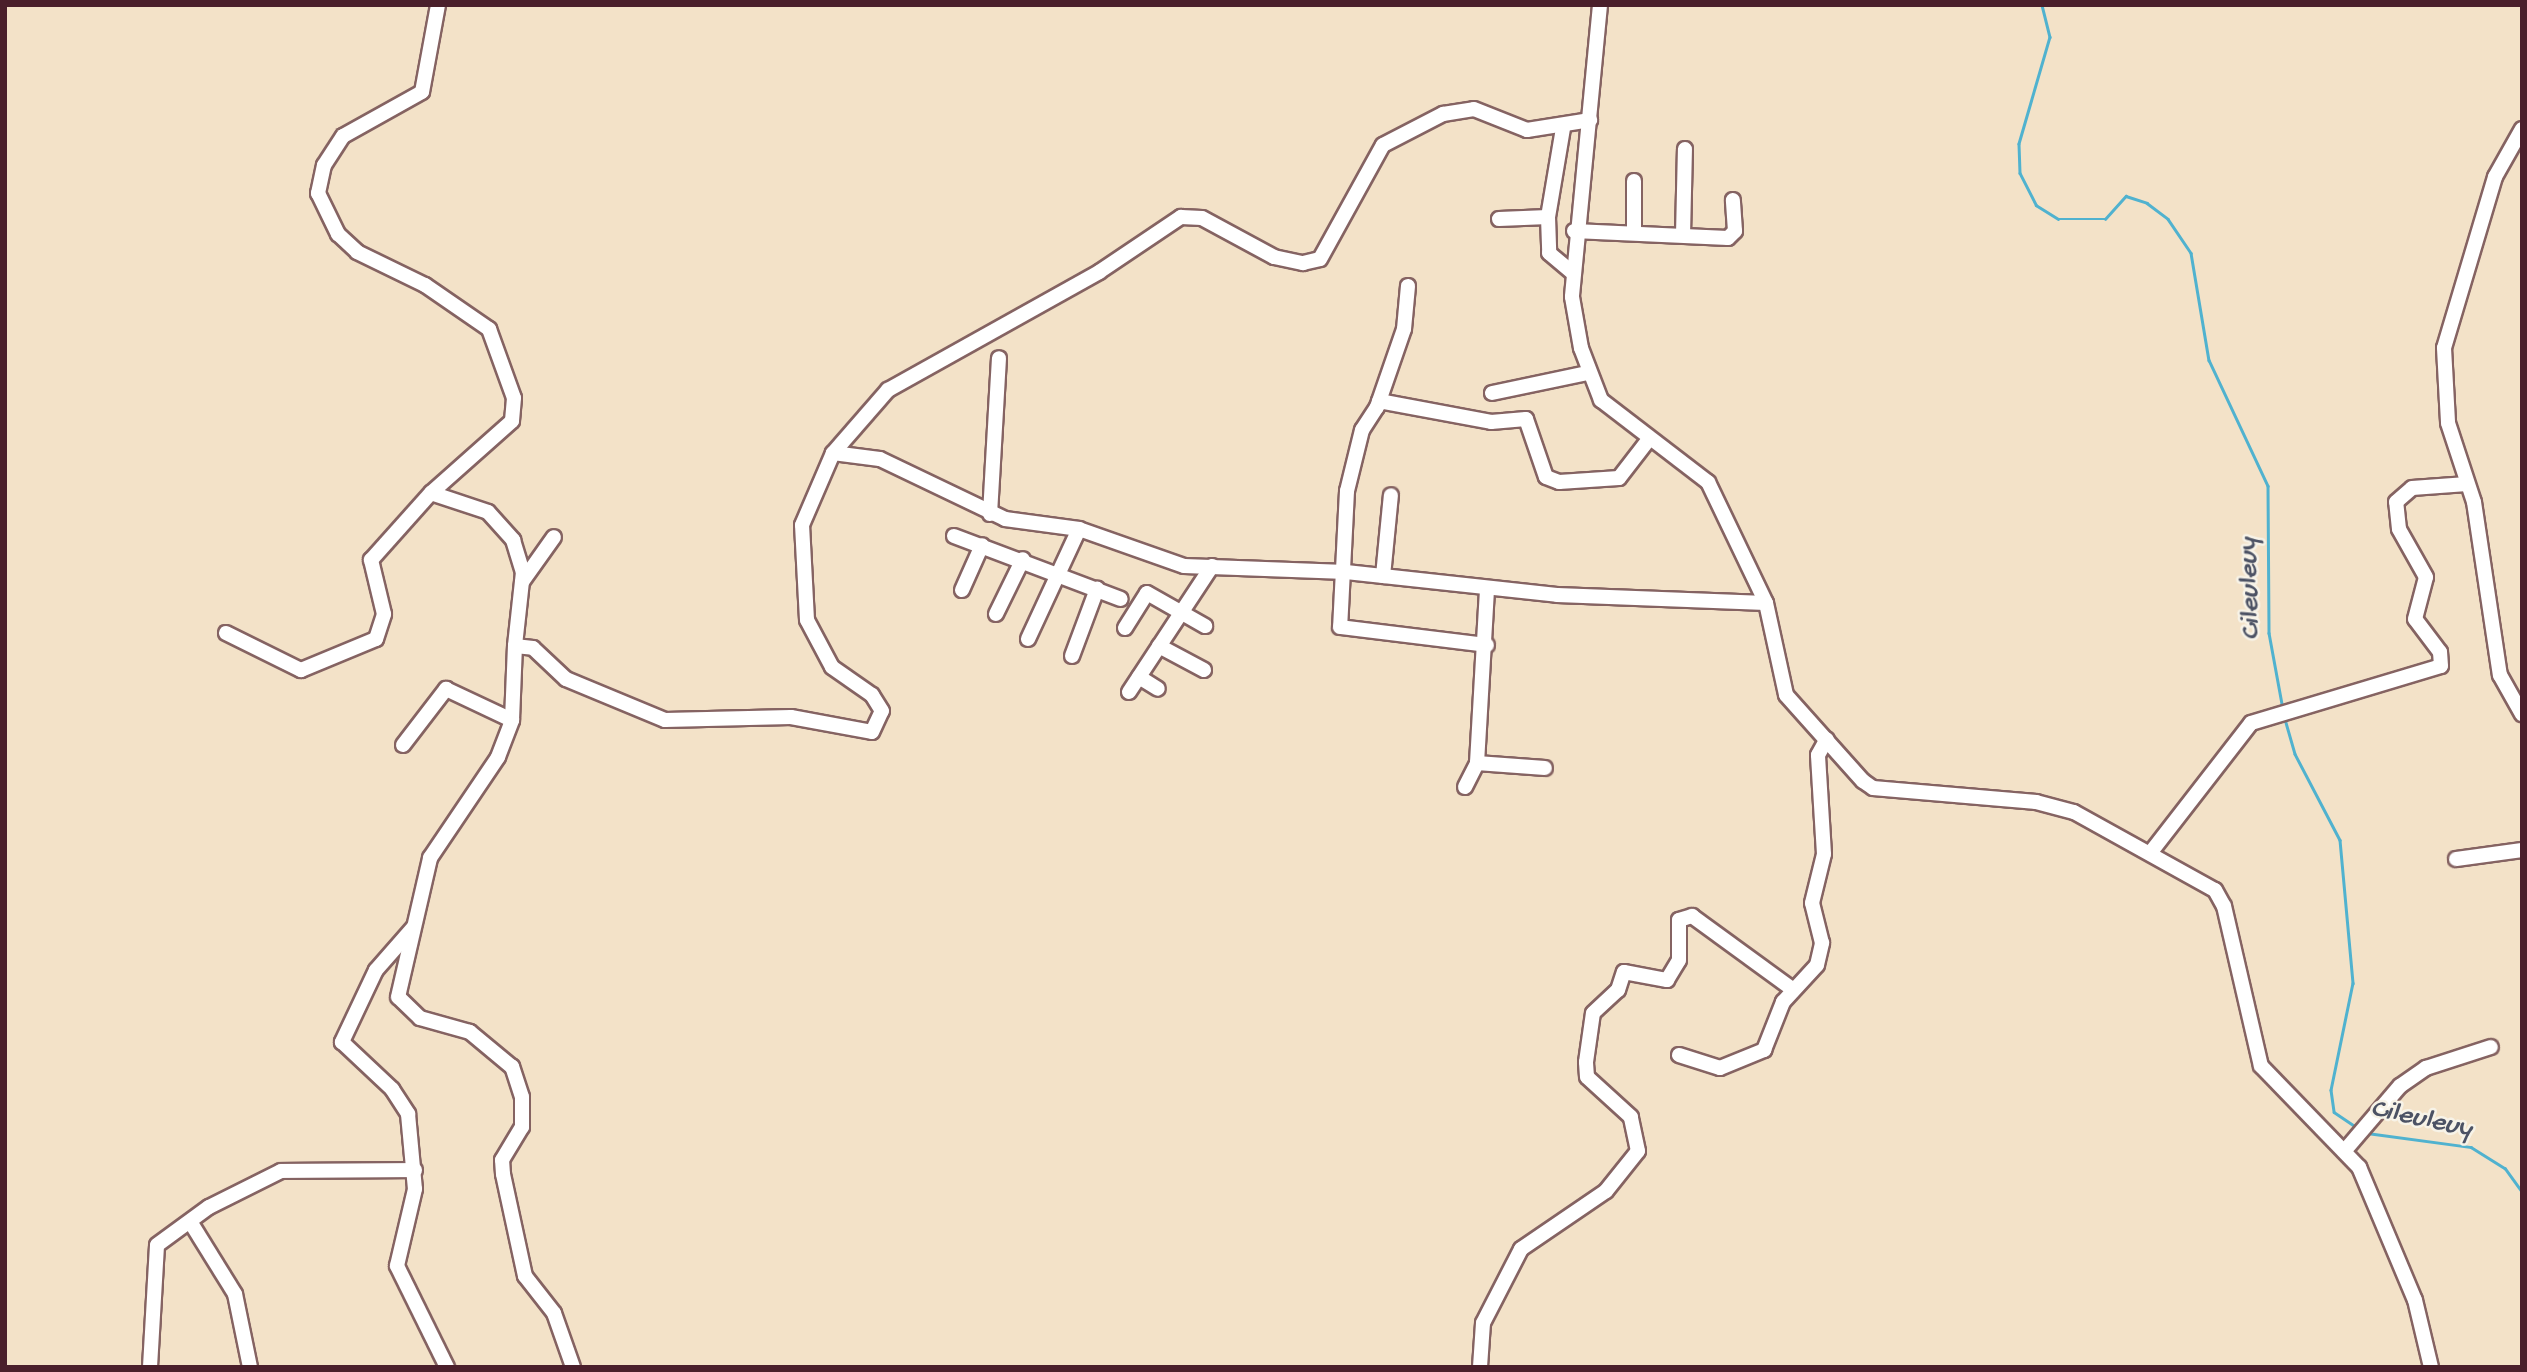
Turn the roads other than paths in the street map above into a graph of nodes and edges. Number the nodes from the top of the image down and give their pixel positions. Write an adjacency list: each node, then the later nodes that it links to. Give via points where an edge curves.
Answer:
1 (438, 5): 23 (street, via 422,92 343,136 318,186 349,246 479,317 489,329 514,398 512,421)
2 (1600, 5): 3 (street)
3 (1590, 120): 4 (street); 11 (street)
4 (1563, 128): 9 (street); 21 (street, via 1527,130 1474,109 1396,134 1383,145 1327,254 1311,263 1249,247 1195,216 1168,221 1099,272 888,390 853,423)
5 (2522, 129): 22 (street, via 2495,177 2444,348 2448,424)
6 (1685, 149): 13 (street)
7 (1634, 181): 12 (street)
8 (1733, 200): 13 (street, via 1732,237)
9 (1548, 218): 10 (street); 14 (street, via 1549,253)
10 (1499, 219)
11 (1574, 231): 12 (street); 14 (street)
12 (1634, 232): 13 (street)
13 (1683, 235)
14 (1573, 273): 17 (street)
15 (1408, 286): 19 (street, via 1404,330)
16 (999, 358): 25 (street)
17 (1588, 373): 18 (street); 20 (street, via 1601,400)
18 (1492, 393)
19 (1379, 401): 20 (street, via 1492,422 1526,419 1546,477 1559,482 1619,478); 32 (street, via 1362,430 1347,491)
20 (1649, 439): 40 (street, via 1708,482)
21 (833, 453): 25 (street, via 880,459); 48 (street, via 802,525 804,601 832,667 872,695 882,711 872,732 791,717 665,720 566,679 533,648)
22 (2467, 484): 55 (street, via 2500,674); 63 (street, via 2412,488 2396,502 2399,529 2426,577 2415,619 2440,652 2441,666 2297,707 2246,727)
23 (431, 493): 35 (street, via 497,518 520,554); 45 (street, via 371,560 384,614 376,639 301,670)
24 (1391, 495): 34 (street)
25 (990, 514): 26 (street)
26 (1079, 529): 31 (street, via 1152,559); 33 (street)
27 (954, 536): 29 (street)
28 (554, 537): 35 (street)
29 (982, 545): 30 (street); 38 (street)
30 (1023, 559): 33 (street); 42 (street)
31 (1212, 566): 32 (street); 41 (street)
32 (1346, 572): 34 (street); 47 (street, via 1343,630)
33 (1059, 575): 36 (street); 46 (street)
34 (1383, 576): 37 (street)
35 (522, 582): 48 (street)
36 (1097, 589): 39 (street); 50 (street)
37 (1486, 589): 40 (street); 47 (street)
38 (962, 590)
39 (1121, 599)
40 (1766, 603): 57 (street, via 1779,680 1796,711)
41 (1180, 611): 43 (street); 44 (street, via 1147,593); 49 (street)
42 (996, 614)
43 (1205, 626)
44 (1125, 628)
45 (226, 633)
46 (1028, 639)
47 (1486, 645): 59 (street)
48 (515, 646): 56 (street)
49 (1159, 646): 51 (street); 52 (street)
50 (1072, 656)
51 (1204, 670)
52 (1139, 677): 53 (street); 54 (street)
53 (1158, 689)
54 (1129, 692)
55 (2522, 714)
56 (512, 720): 58 (street, via 446,689); 65 (street, via 498,757 430,859)
57 (1827, 738): 63 (street, via 1873,788 2036,802 2074,812); 66 (street, via 1818,755 1824,854 1811,912 1822,954)
58 (403, 745)
59 (1477, 763): 60 (street); 61 (street)
60 (1545, 768)
61 (1465, 787)
62 (2522, 850): 64 (street)
63 (2151, 852): 69 (street, via 2215,890 2261,1066)
64 (2456, 859)
65 (414, 928): 70 (street, via 376,970 342,1042 401,1101); 75 (street, via 399,1003 420,1018 470,1032 512,1067 523,1120 520,1137 502,1160 503,1174 525,1276 554,1313)
66 (1792, 989): 68 (street, via 1764,1050 1720,1068); 76 (street, via 1692,916 1679,920 1679,960 1667,980 1624,972 1618,990 1593,1013 1587,1077 1631,1117 1638,1151 1606,1191 1521,1249 1483,1322)
67 (2491, 1047): 69 (street, via 2426,1068 2374,1114)
68 (1679, 1055)
69 (2347, 1148): 77 (street, via 2415,1300)
70 (415, 1170): 71 (street, via 281,1171); 74 (street, via 397,1266)
71 (191, 1223): 72 (street, via 153,1253); 73 (street, via 236,1294)
72 (150, 1367)
73 (250, 1367)
74 (447, 1367)
75 (573, 1367)
76 (1480, 1367)
77 (2431, 1367)

